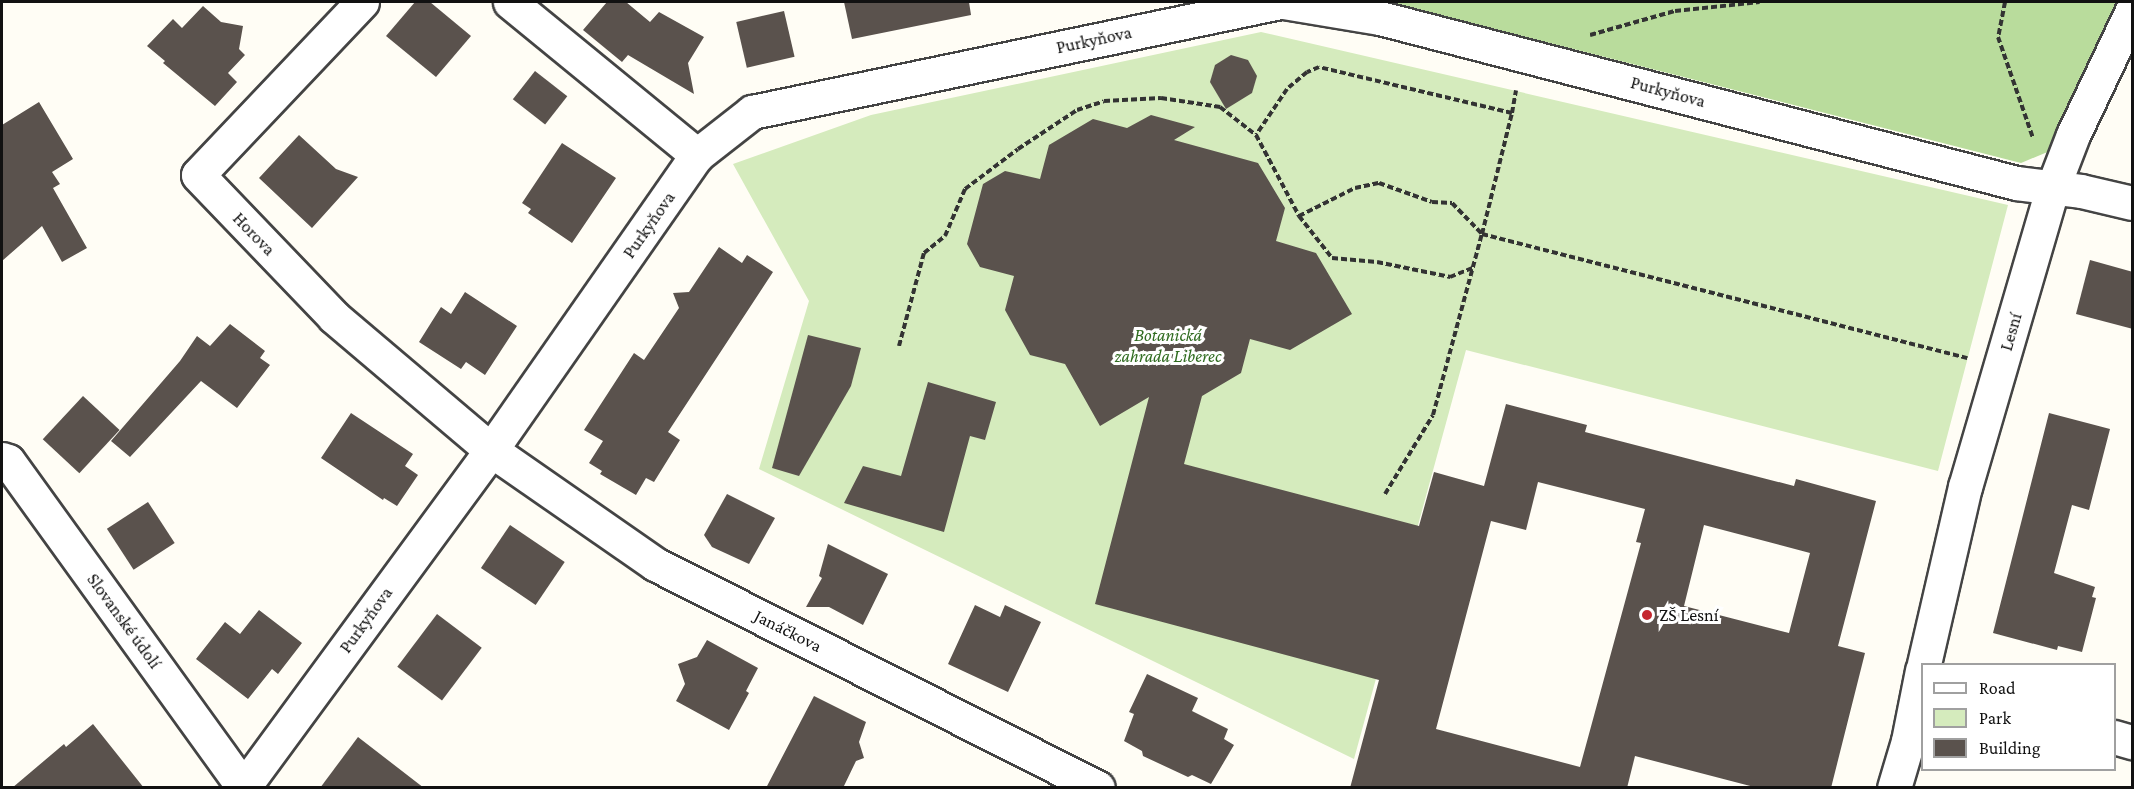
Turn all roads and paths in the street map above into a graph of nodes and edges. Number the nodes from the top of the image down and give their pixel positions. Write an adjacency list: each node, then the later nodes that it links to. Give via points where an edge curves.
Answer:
1 (362, 2): 18 (street, Horova, via 198,175 334,317)
2 (510, 2): 10 (street)
3 (1281, 2): 10 (street, Purkyňova, via 752,112); 11 (street, Purkyňova, via 1380,18 2016,183)
4 (1760, 2): 7 (path, via 1675,12)
5 (2005, 2): 9 (path, via 1998,37)
6 (2133, 11): 11 (street, Lesní, via 2073,135)
7 (1588, 36)
8 (1256, 135): 13 (path); 14 (path, via 1287,89 1319,67 1512,113); 16 (path, via 1220,107 1161,98 1104,101 1077,110 965,189 945,236 924,253)
9 (2035, 143)
10 (697, 155): 18 (street, Purkyňova)
11 (2053, 187): 12 (street, Purkyňova); 21 (street, Lesní, via 1965,487)
12 (2133, 203)
13 (1299, 216): 14 (path, via 1355,188 1379,183 1431,202 1452,203); 15 (path, via 1332,258 1377,262 1450,278)
14 (1482, 234): 15 (path); 17 (path)
15 (1473, 268): 20 (path, via 1433,416)
16 (899, 346)
17 (1968, 358)
18 (492, 450): 25 (street, Purkyňova); 26 (street, Janáčkova, via 655,564)
19 (2, 459): 25 (street, Slovanské údolí, via 8,461)
20 (1385, 494)
21 (1925, 663)
22 (1921, 680): 27 (street, Lesní)
23 (2116, 737): 24 (street)
24 (2133, 742)
25 (243, 787)
26 (1098, 788)
27 (1894, 788)

